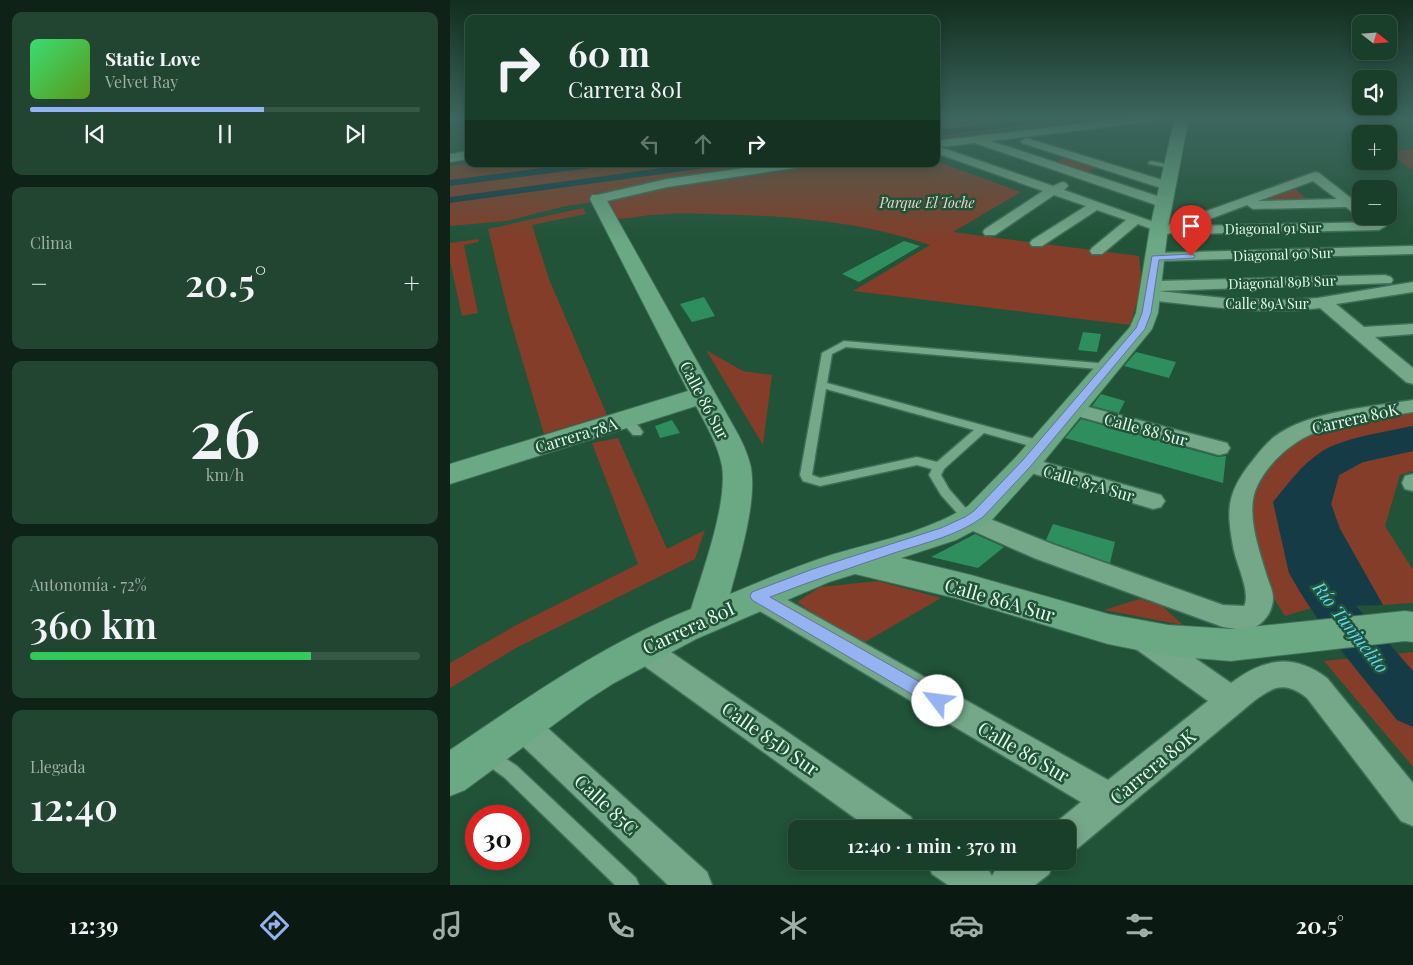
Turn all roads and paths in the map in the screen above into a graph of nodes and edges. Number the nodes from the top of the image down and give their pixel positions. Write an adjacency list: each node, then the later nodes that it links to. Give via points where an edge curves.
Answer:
1 (963, 158): 11 (street, Diagonal 91 Sur)
2 (1030, 158): 9 (street)
3 (1081, 158): 6 (street)
4 (1174, 158): 7 (main road, Carrera 80I)
5 (1151, 163): 7 (lane)
6 (1106, 166): 9 (street); 10 (street)
7 (1172, 166): 10 (main road, Carrera 80I)
8 (774, 167): 12 (street, via 667,183)
9 (1084, 176): 11 (street); 13 (street)
10 (1170, 185): 13 (main road, Carrera 80I)
11 (1053, 190): 15 (street, Diagonal 91 Sur); 21 (street)
12 (598, 199): 37 (main road, Calle 86 Sur)
13 (1164, 203): 20 (main road, Carrera 80I)
14 (1350, 204): 16 (street); 16 (street, via 1315,176)
15 (1096, 205): 17 (street, Diagonal 91 Sur); 23 (street)
16 (1234, 206): 19 (street); 20 (street)
17 (1136, 219): 20 (street, Diagonal 91 Sur); 24 (street)
18 (1378, 225): 22 (street)
19 (1257, 228): 20 (street, Diagonal 91 Sur); 22 (street, Diagonal 91 Sur); 26 (street)
20 (1162, 230): 27 (main road, Carrera 80I)
21 (990, 232)
22 (1387, 232): 25 (street)
23 (1037, 243)
24 (1097, 251)
25 (1412, 251): 26 (street, Diagonal 90 Sur)
26 (1282, 254): 27 (street, Diagonal 90 Sur); 28 (street)
27 (1155, 257): 30 (main road, Carrera 80I)
28 (1308, 281): 29 (street, Diagonal 89B Sur); 30 (street, Diagonal 89B Sur)
29 (1413, 285): 31 (street, Calle 89A Sur)
30 (1150, 290): 31 (street, Calle 89A Sur, via 1262,306); 34 (main road, Carrera 80I, via 1145,319 1136,336)
31 (1323, 302): 33 (street)
32 (1413, 329): 33 (street)
33 (1360, 333): 35 (street)
34 (1109, 367): 36 (lane, via 844,344 827,353); 39 (main road, Carrera 80I)
35 (1410, 373)
36 (821, 385): 40 (lane); 43 (lane, via 808,478 820,482 918,461)
37 (702, 395): 44 (main road, Carrera 78A, via 631,426); 49 (main road, Calle 86 Sur, via 725,436 737,472 730,523)
38 (1413, 406): 46 (street, Carrera 80K, via 1358,414 1299,432 1282,442 1248,481 1242,496 1240,519 1260,596 1259,606 1248,618 1222,616 1043,551)
39 (1073, 409): 41 (street, Calle 88 Sur); 42 (main road, Carrera 80I)
40 (982, 429): 42 (lane); 43 (lane)
41 (1219, 448)
42 (1033, 455): 45 (street, Calle 87A Sur); 46 (main road, Carrera 80I)
43 (939, 467): 46 (lane, via 935,475 945,492)
44 (450, 474)
45 (1153, 502)
46 (970, 520): 47 (main road, Carrera 80I, via 936,535)
47 (855, 561): 48 (main road, Carrera 80I); 51 (main road, Calle 86A Sur, via 969,589)
48 (757, 596): 49 (main road, Carrera 80I); 57 (street, Calle 86 Sur)
49 (706, 617): 52 (main road, Carrera 80I)
50 (1409, 627): 51 (main road, Calle 86A Sur, via 1211,646)
51 (1143, 639): 53 (street, Calle 86A Sur)
52 (642, 648): 54 (main road, Carrera 80I, via 600,670); 59 (street, Calle 85D Sur)
53 (1232, 702): 57 (street, Carrera 80K); 58 (street, Carrera 80K, via 1253,684 1272,674 1308,680)
54 (520, 724): 55 (main road, Carrera 80I); 64 (street, Calle 85C)
55 (483, 751): 56 (main road, Carrera 80I); 63 (lane, via 511,772)
56 (450, 775)
57 (1110, 800): 60 (street, Carrera 80K)
58 (1413, 808)
59 (886, 820)
60 (1076, 828)
61 (957, 870): 65 (street)
62 (1025, 870): 66 (street)
63 (629, 885)
64 (694, 885)
65 (978, 885)
66 (1007, 885)

